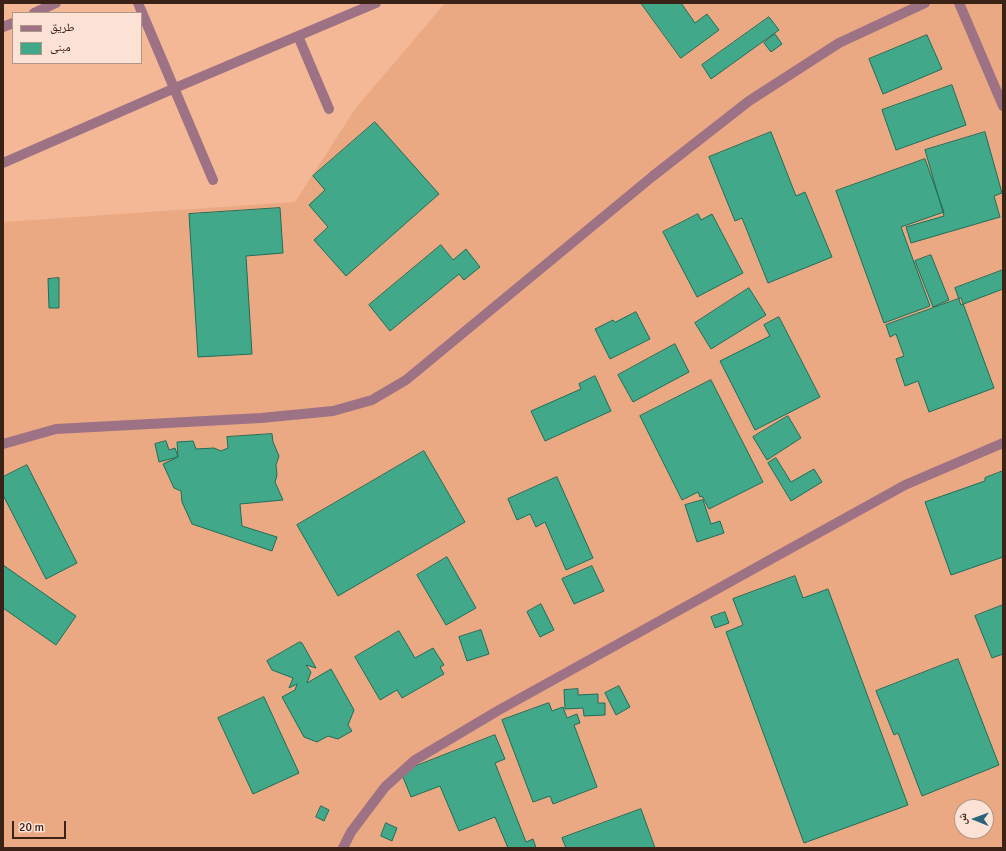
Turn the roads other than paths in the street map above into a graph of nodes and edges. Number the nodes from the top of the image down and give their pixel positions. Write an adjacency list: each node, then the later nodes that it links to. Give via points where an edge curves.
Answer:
1 (56, 3): 5 (street)
2 (376, 3): 7 (street)
3 (925, 3): 14 (street, via 839,43 750,101 653,176 406,380 372,400 333,411 268,417 56,428)
4 (959, 3): 9 (street)
5 (36, 12)
6 (142, 12): 8 (street)
7 (298, 36): 8 (street); 10 (street)
8 (175, 88): 11 (street); 12 (street)
9 (1003, 106)
10 (329, 109)
11 (3, 163)
12 (213, 180)
13 (1003, 443): 15 (street, via 905,485 506,706 415,760 385,787 351,832)
14 (3, 444)
15 (343, 848)

